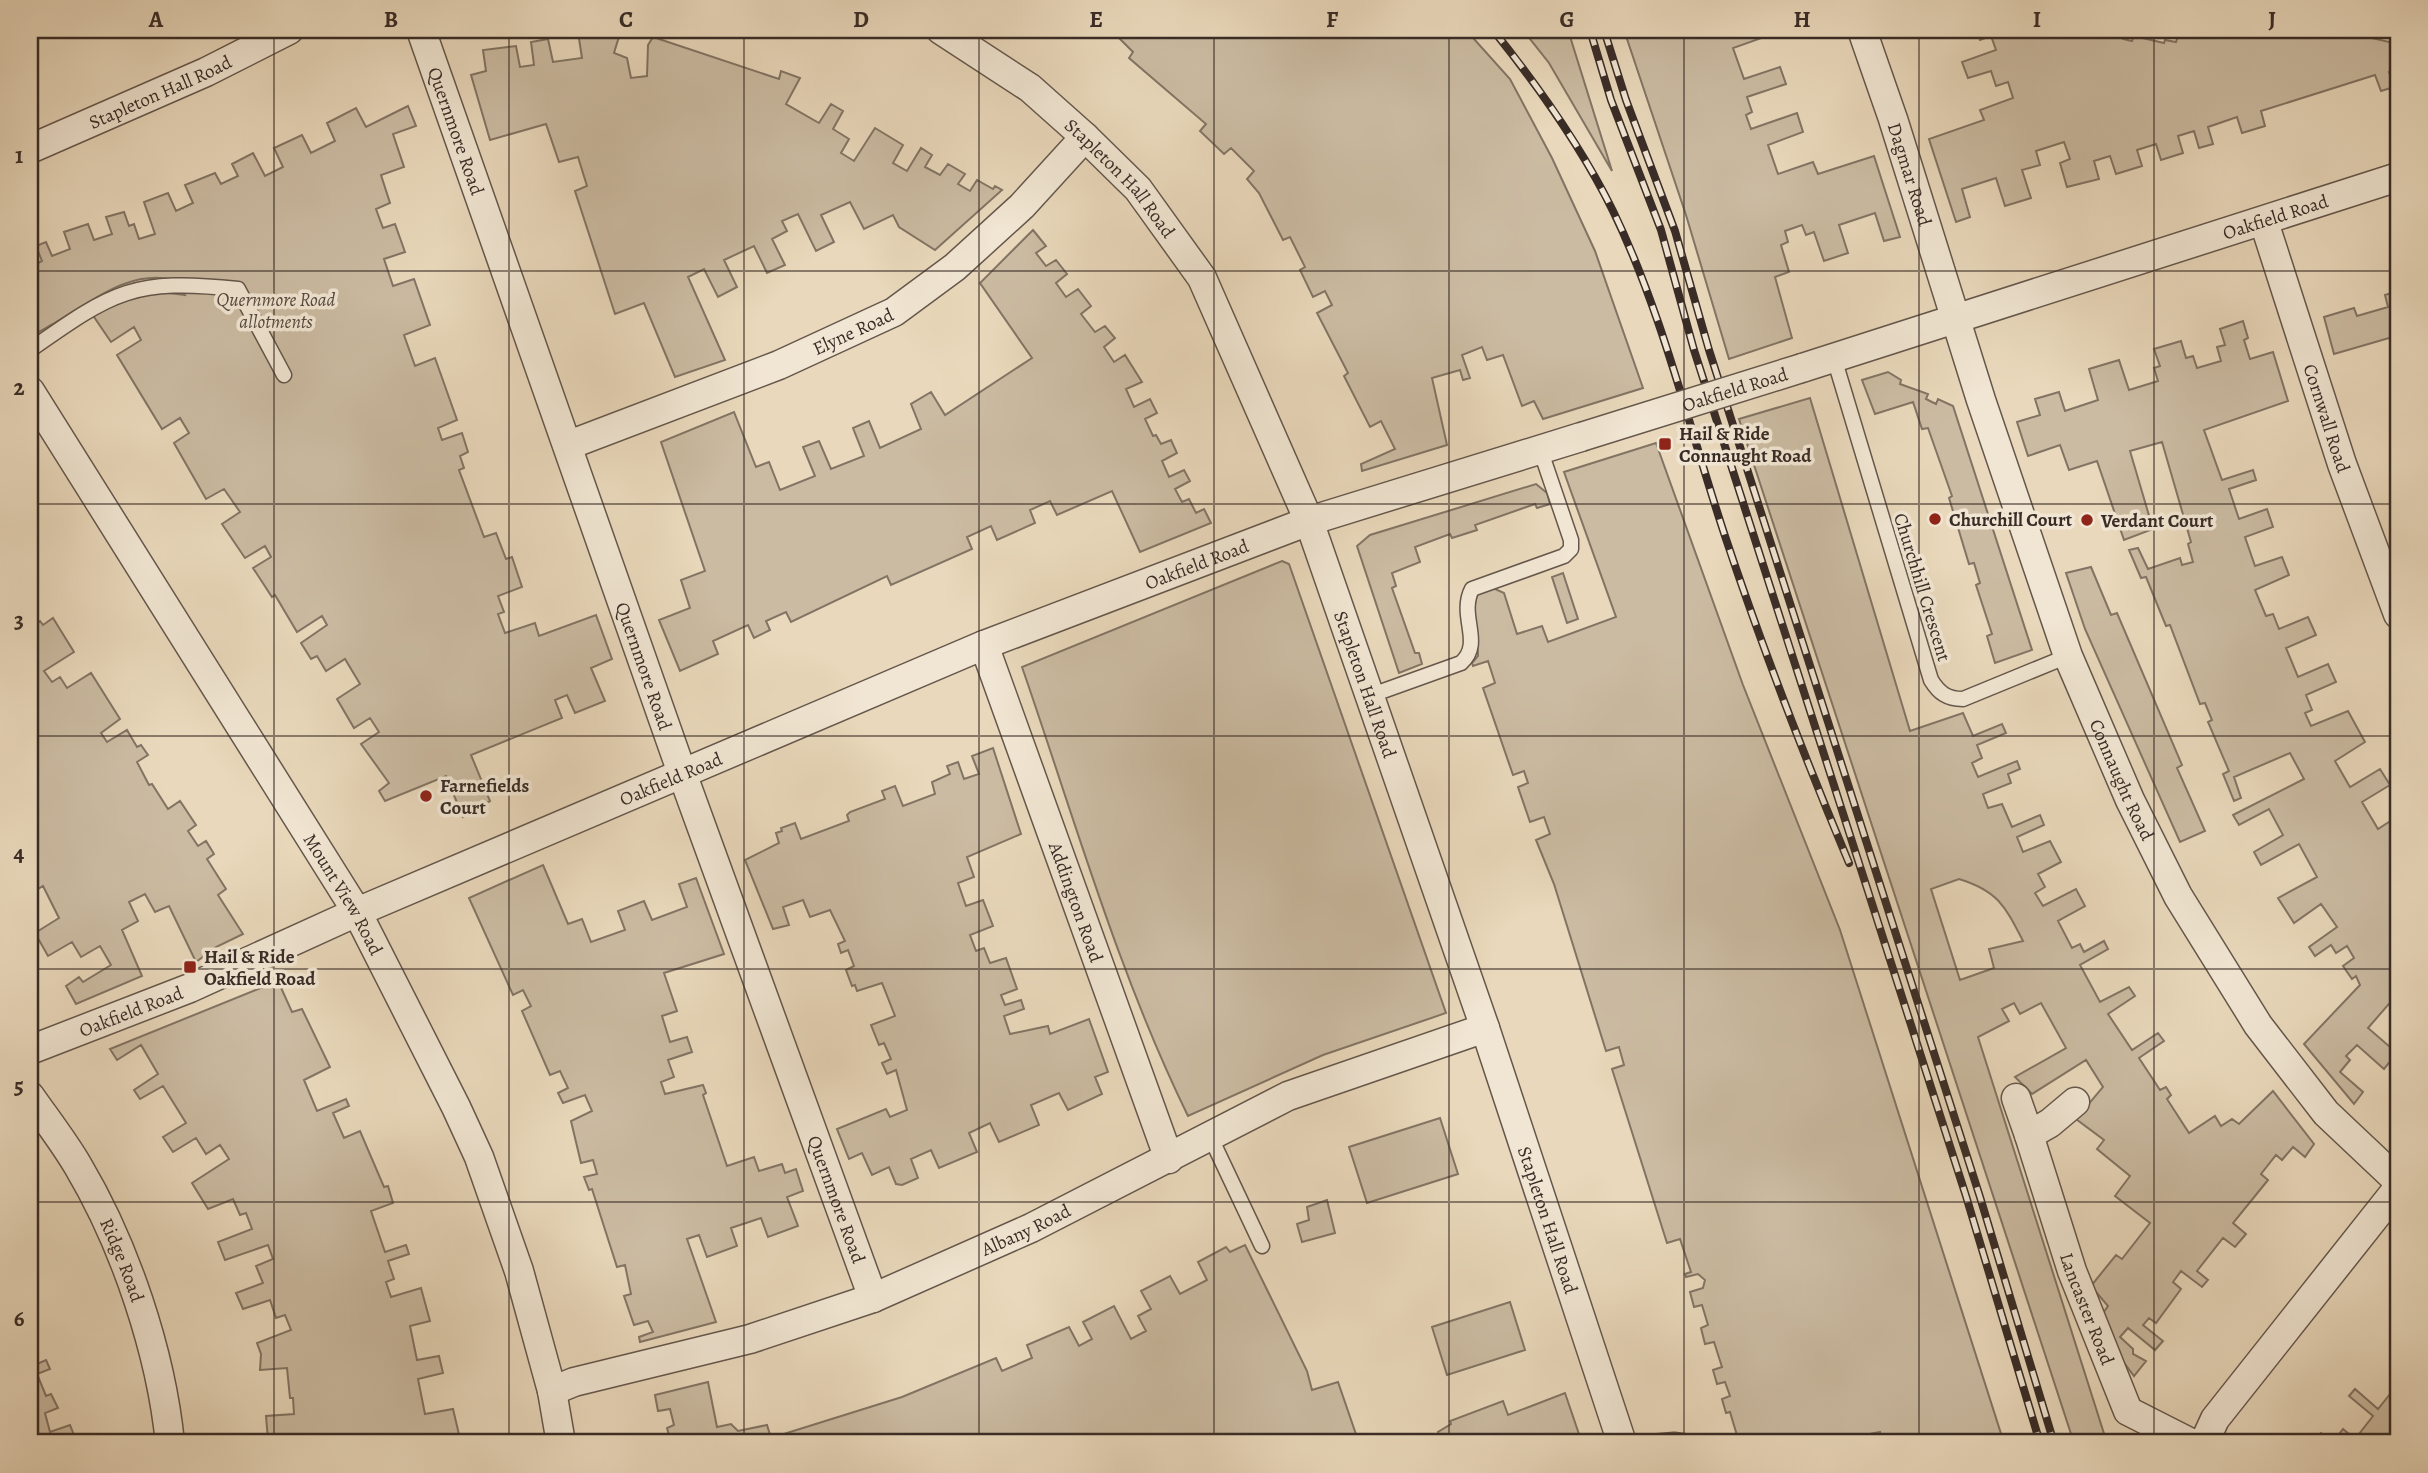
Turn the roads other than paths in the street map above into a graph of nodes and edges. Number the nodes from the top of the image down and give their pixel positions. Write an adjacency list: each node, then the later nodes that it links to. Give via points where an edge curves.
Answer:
1 (289, 30): 6 (street, Stapleton Hall Road, via 206,72)
2 (421, 30): 14 (street, Quernmore Road)
3 (941, 30): 5 (street, Stapleton Hall Road, via 1030,88)
4 (1862, 30): 9 (street, Dagmar Road)
5 (1085, 137): 14 (street, Elyne Road, via 1022,206 955,267 894,312 779,365); 16 (street, Stapleton Hall Road, via 1138,189 1202,278)
6 (30, 149)
7 (2398, 177): 8 (street, Oakfield Road)
8 (2264, 222): 9 (street, Oakfield Road); 17 (street, Cornwall Road, via 2342,464)
9 (1955, 319): 11 (street, Oakfield Road); 19 (street, Connaught Road)
10 (30, 350): 12 (lane, via 84,312 121,293 149,285 204,285 238,289)
11 (1834, 358): 15 (street, Oakfield Road, bridge); 19 (lane, Churchhill Crescent, via 1936,688 1953,699 1963,699)
12 (285, 375)
13 (30, 391): 22 (street, Mount View Road)
14 (569, 445): 21 (street, Quernmore Road)
15 (1540, 449): 16 (street, Oakfield Road); 20 (lane, via 1571,550 1472,589 1465,609 1472,646 1461,663)
16 (1309, 521): 18 (street, Oakfield Road); 20 (street, Stapleton Hall Road)
17 (2398, 614)
18 (984, 645): 21 (street, Oakfield Road); 30 (street, Addington Road)
19 (2068, 656): 31 (street, Connaught Road, via 2130,800 2217,964 2258,1026 2326,1113)
20 (1369, 696): 23 (street, Stapleton Hall Road)
21 (682, 773): 22 (street, Oakfield Road); 34 (street, Quernmore Road)
22 (357, 912): 24 (street, Oakfield Road, via 190,988); 35 (street, Mount View Road, via 479,1157 519,1271)
23 (1485, 1028): 29 (street, Albany Road, via 1288,1096); 38 (street, Stapleton Hall Road)
24 (30, 1050)
25 (30, 1096): 36 (street, Ridge Road, via 79,1167 118,1250 153,1343)
26 (2015, 1098): 28 (street, Lancaster Road)
27 (2075, 1102): 28 (street)
28 (2029, 1135): 41 (street, Lancaster Road, via 2072,1271 2123,1402 2136,1418)
29 (1210, 1136): 30 (street, Albany Road); 33 (lane)
30 (1169, 1159): 34 (street, Albany Road)
31 (2398, 1181)
32 (2398, 1188): 42 (street, via 2215,1419)
33 (1262, 1246)
34 (873, 1298): 35 (street, Albany Road, via 750,1339)
35 (552, 1391): 37 (street, Mount View Road)
36 (170, 1443)
37 (561, 1443)
38 (1622, 1443)
39 (1639, 1443): 40 (lane)
40 (1697, 1443)
41 (2191, 1443)
42 (2204, 1443)

